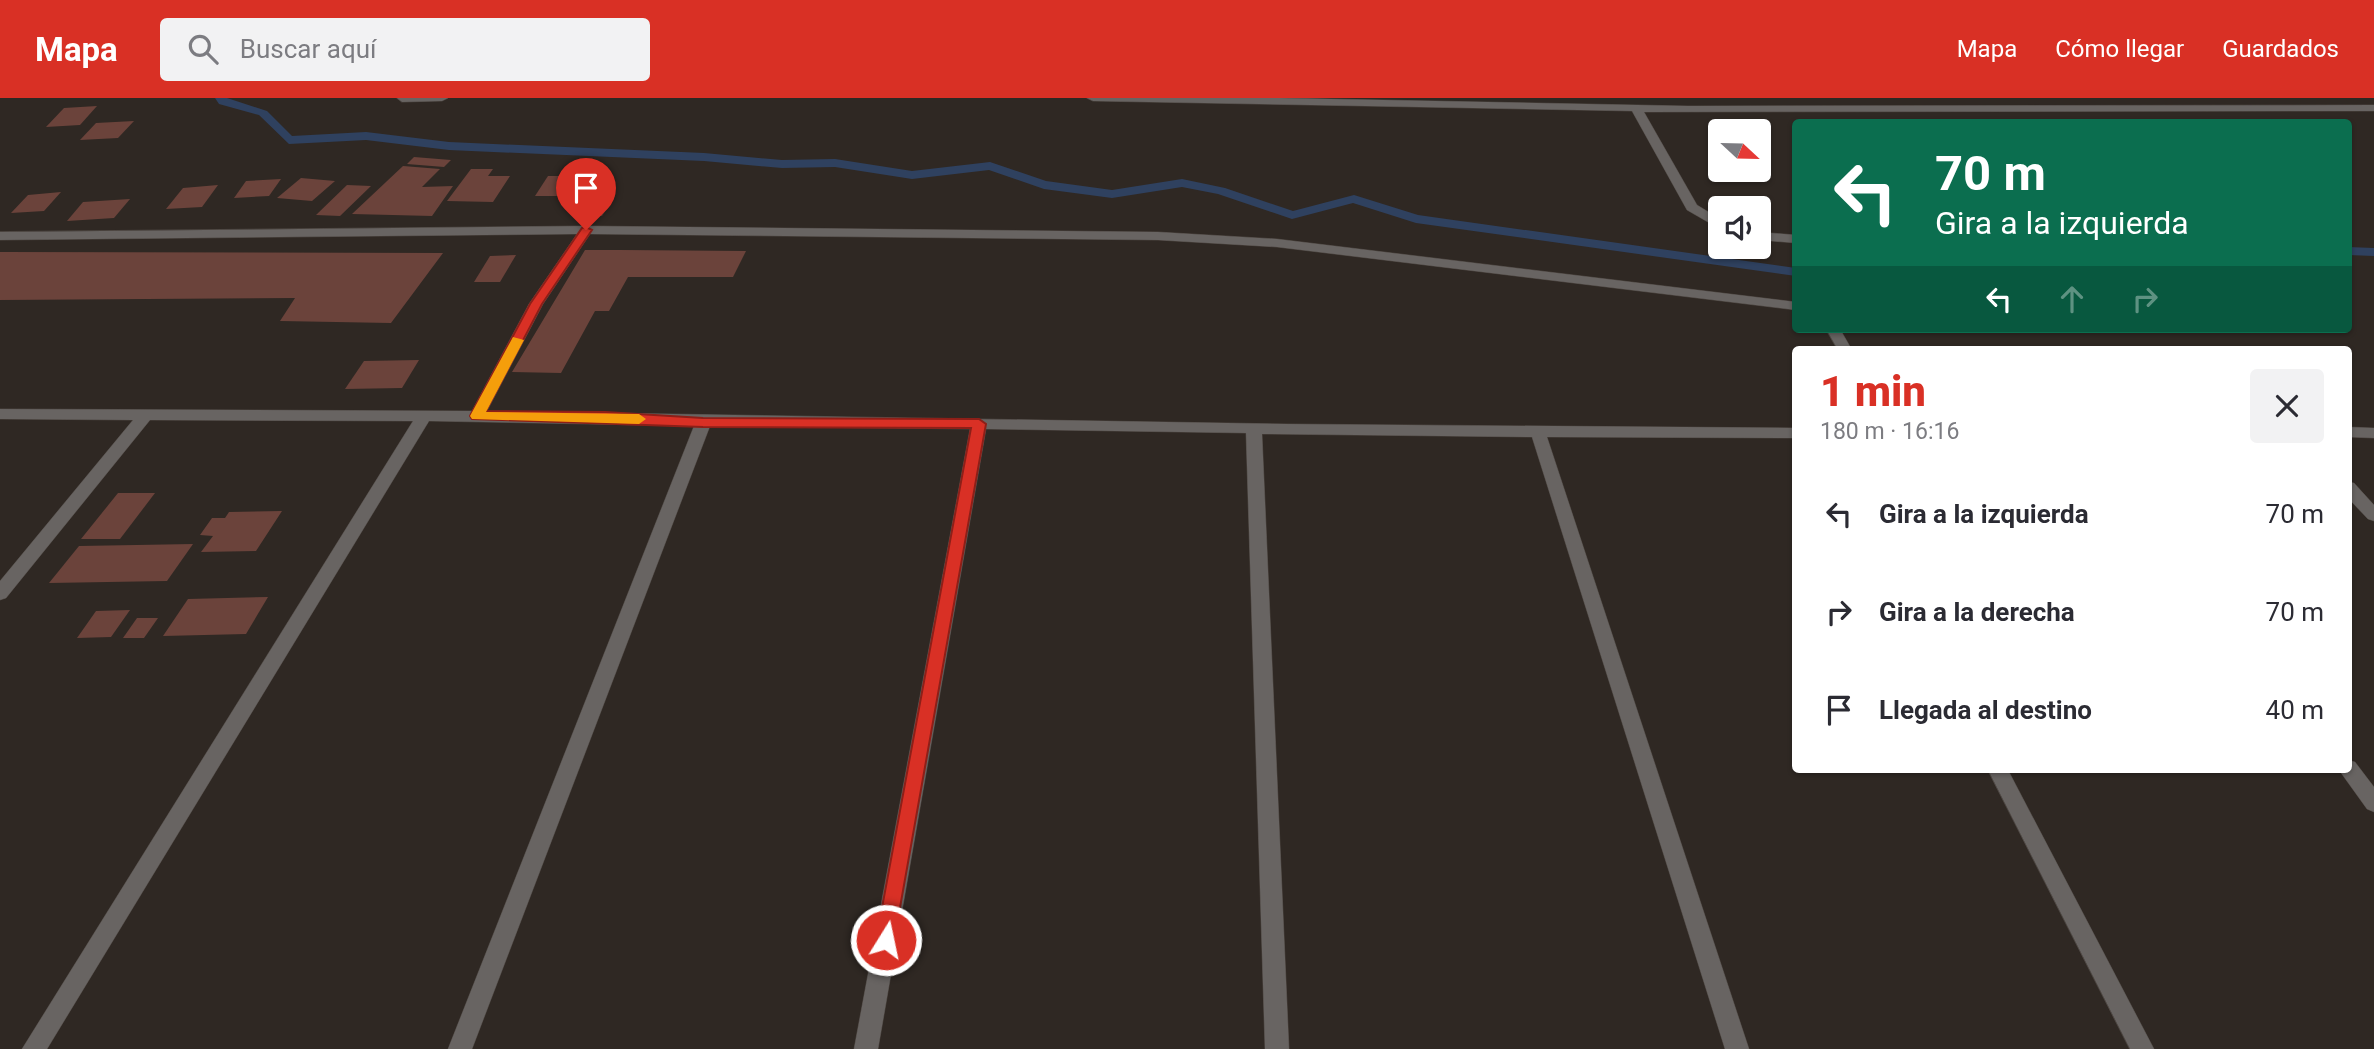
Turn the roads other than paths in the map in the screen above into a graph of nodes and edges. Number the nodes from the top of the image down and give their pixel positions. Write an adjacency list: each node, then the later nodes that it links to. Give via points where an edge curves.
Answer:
1 (442, 98): 5 (street)
2 (1093, 98): 7 (street)
3 (1679, 98): 8 (street)
4 (2250, 98): 6 (street)
5 (402, 99)
6 (2263, 107): 8 (street); 9 (street)
7 (1636, 108): 8 (street); 10 (street, via 1692,207)
8 (1688, 108)
9 (2374, 108)
10 (1708, 217)
11 (586, 230): 12 (street); 15 (street, via 1158,236 1264,242); 19 (street, via 536,304)
12 (0, 236)
13 (1771, 237): 14 (street)
14 (1792, 239)
15 (1792, 306)
16 (0, 414): 17 (street)
17 (145, 415): 18 (street); 29 (street)
18 (424, 416): 19 (street); 33 (street)
19 (477, 416): 20 (street)
20 (703, 423): 21 (street); 34 (street)
21 (979, 424): 22 (street); 35 (street)
22 (1254, 430): 23 (street); 36 (street)
23 (1538, 432): 25 (street); 37 (street)
24 (2352, 432): 26 (street)
25 (1792, 433)
26 (2374, 433)
27 (2352, 491): 28 (street)
28 (2374, 516)
29 (0, 593)
30 (2000, 773): 38 (street)
31 (2352, 773): 32 (street)
32 (2374, 803)
33 (34, 1049)
34 (460, 1049)
35 (866, 1049)
36 (1277, 1049)
37 (1737, 1049)
38 (2142, 1049)

